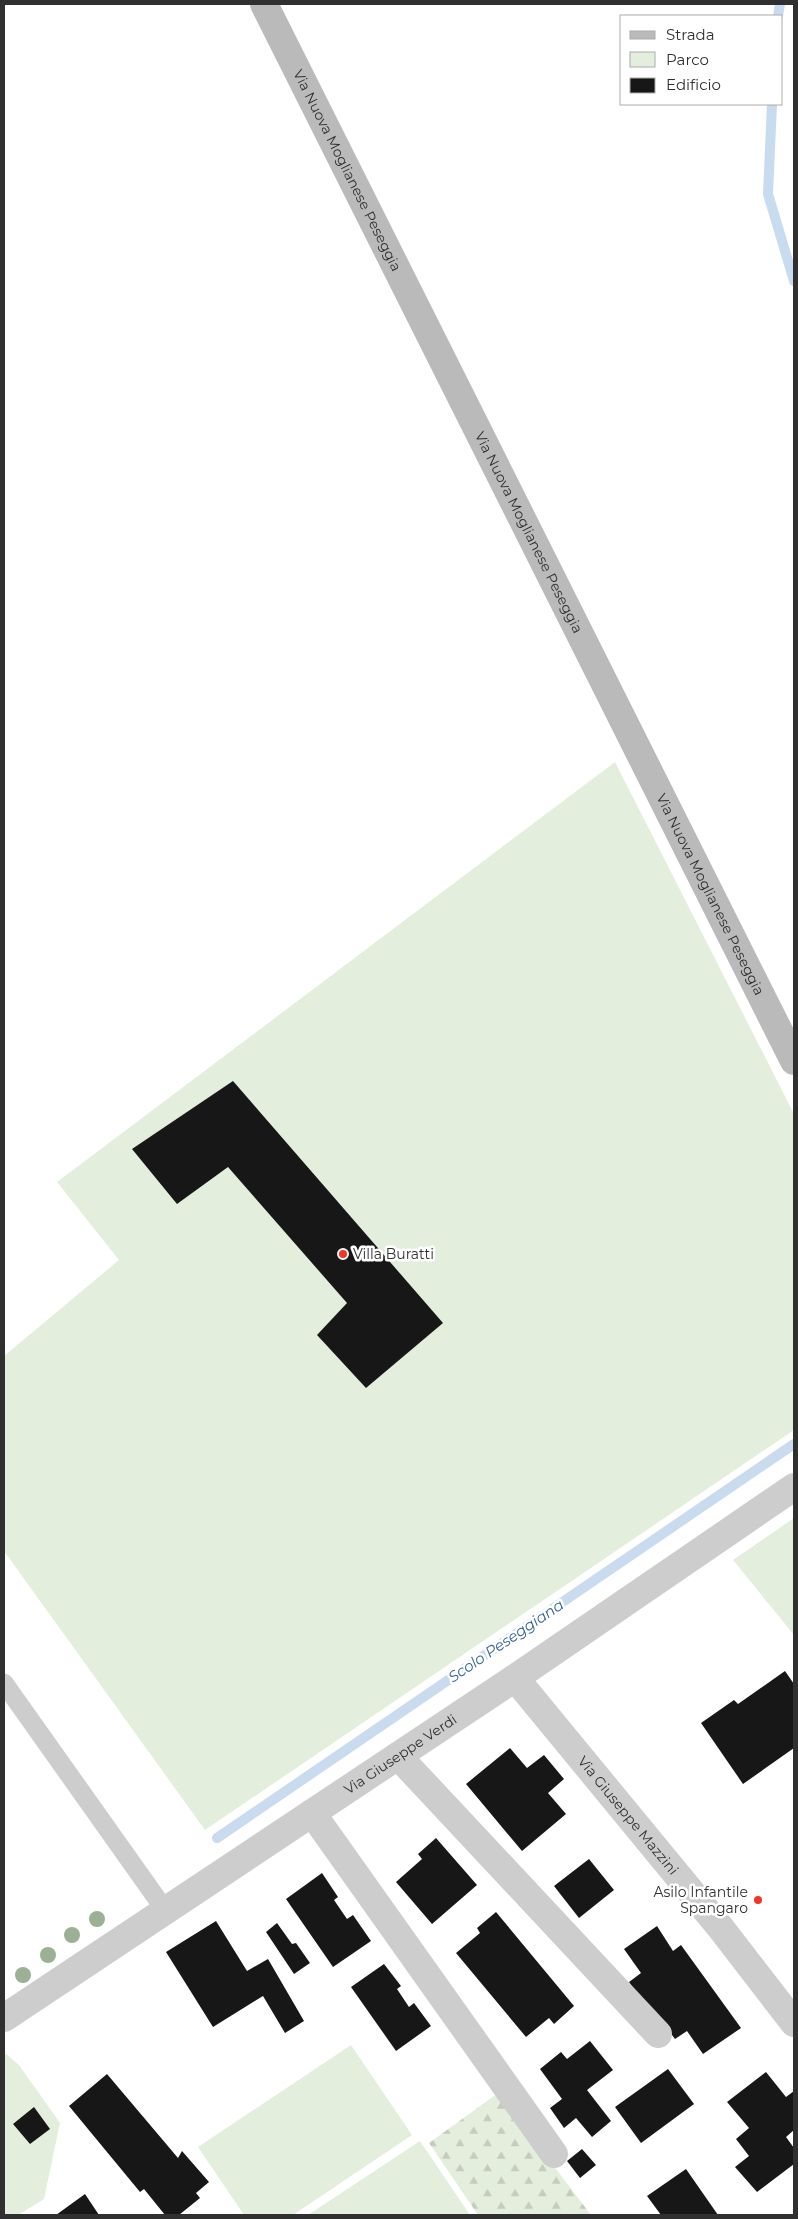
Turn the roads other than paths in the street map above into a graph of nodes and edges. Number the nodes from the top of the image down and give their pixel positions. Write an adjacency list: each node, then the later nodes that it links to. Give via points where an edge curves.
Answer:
1 (268, 5): 2 (main road, Via Nuova Moglianese Peseggia)
2 (794, 1061)
3 (794, 1486): 4 (street, Via Giuseppe Verdi)
4 (515, 1678): 6 (street, Via Giuseppe Verdi); 10 (street, Via Giuseppe Mazzini, via 720,1927)
5 (4, 1683): 8 (lane)
6 (398, 1756): 7 (street, Via Giuseppe Verdi); 11 (street)
7 (312, 1813): 8 (street, Via Giuseppe Verdi); 12 (street)
8 (165, 1910): 9 (street, Via Giuseppe Verdi)
9 (4, 2018)
10 (794, 2023)
11 (658, 2034)
12 (554, 2154)

